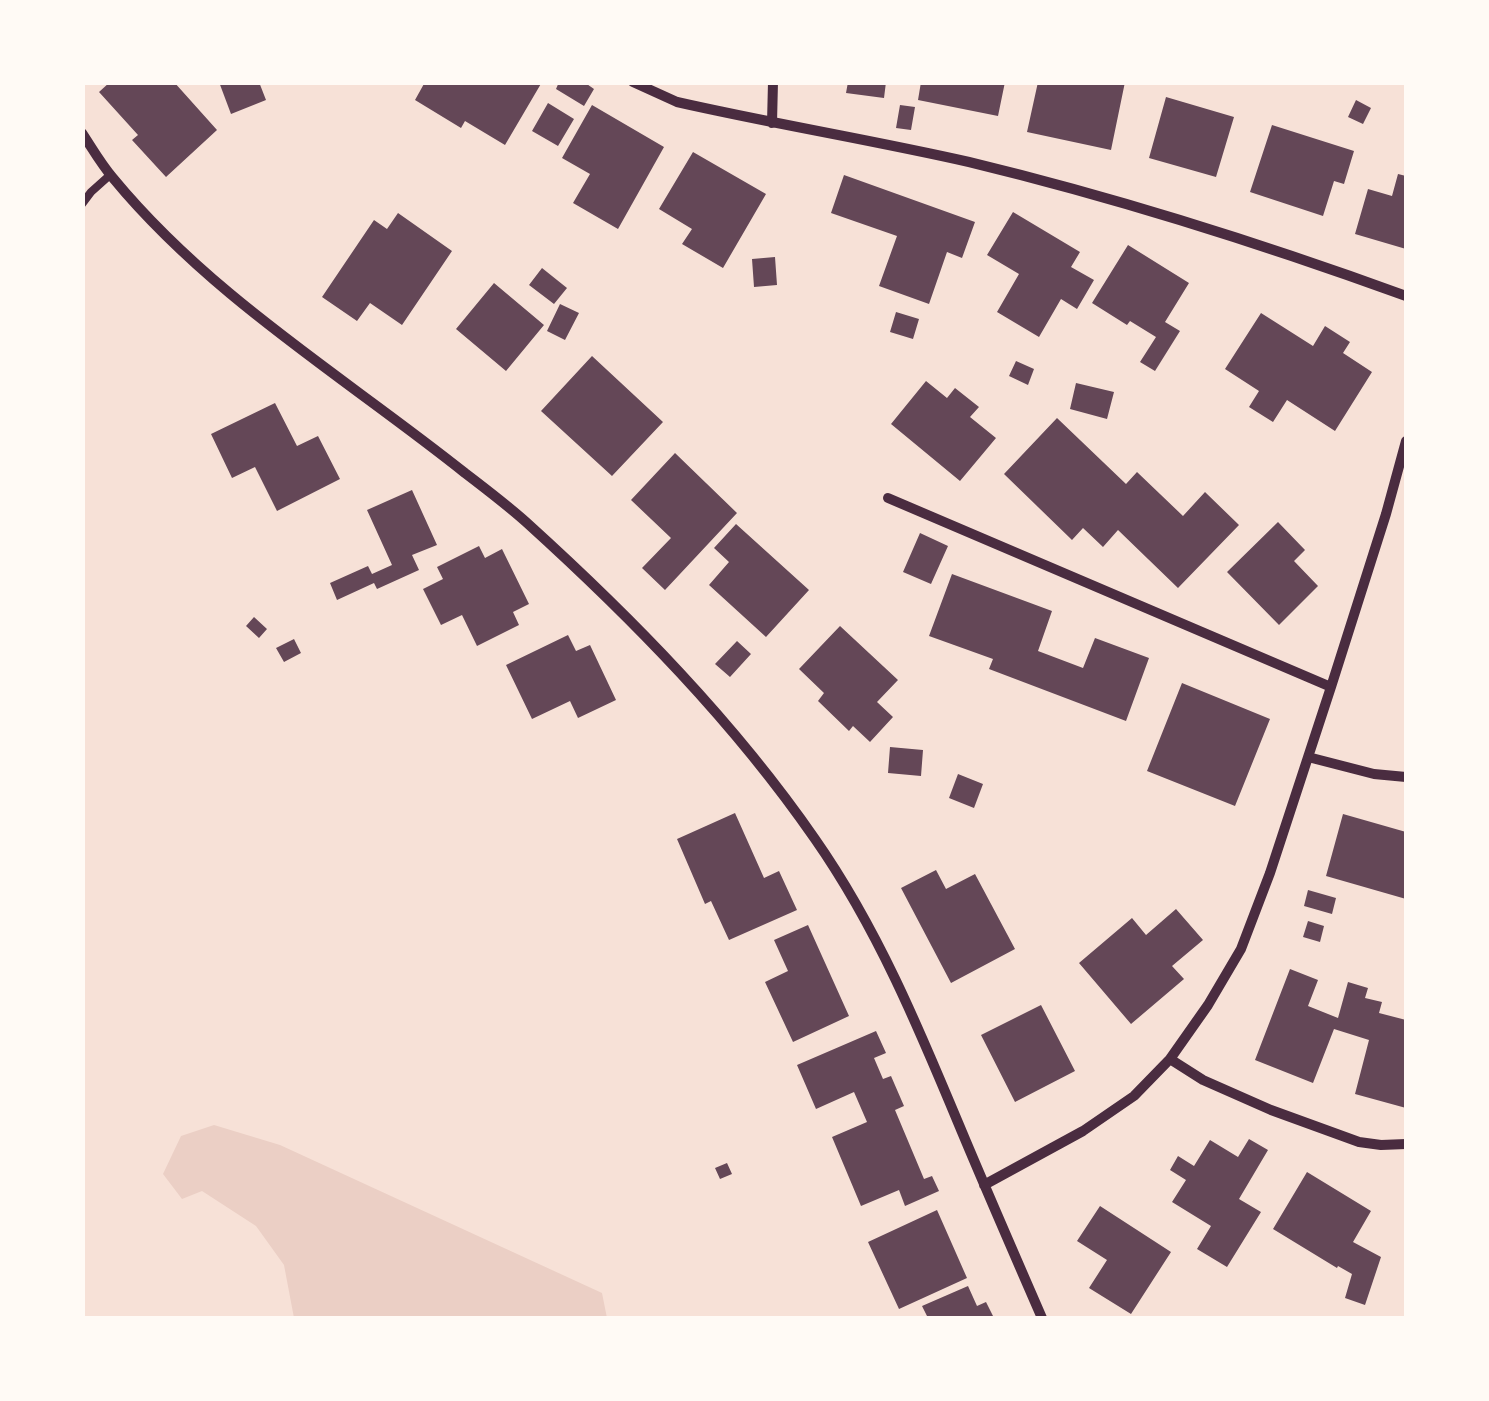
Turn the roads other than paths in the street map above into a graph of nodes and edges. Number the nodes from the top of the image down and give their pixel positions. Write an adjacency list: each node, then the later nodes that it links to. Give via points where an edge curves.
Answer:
1 (633, 82): 3 (street, via 678,102)
2 (773, 82): 3 (street)
3 (772, 124): 7 (street, via 966,162 1122,202)
4 (82, 132): 5 (street)
5 (110, 175): 6 (lane); 15 (street, via 163,234 270,327 522,518 605,595 760,764 871,931)
6 (82, 204)
7 (1406, 296)
8 (1406, 440): 10 (street)
9 (888, 498): 10 (street)
10 (1331, 687): 11 (street)
11 (1308, 757): 12 (street); 13 (street, via 1241,950)
12 (1406, 778)
13 (1170, 1059): 14 (street, via 1202,1080 1359,1142); 15 (street, via 1134,1096 1083,1131)
14 (1406, 1144)
15 (984, 1185): 16 (street)
16 (1042, 1318)

